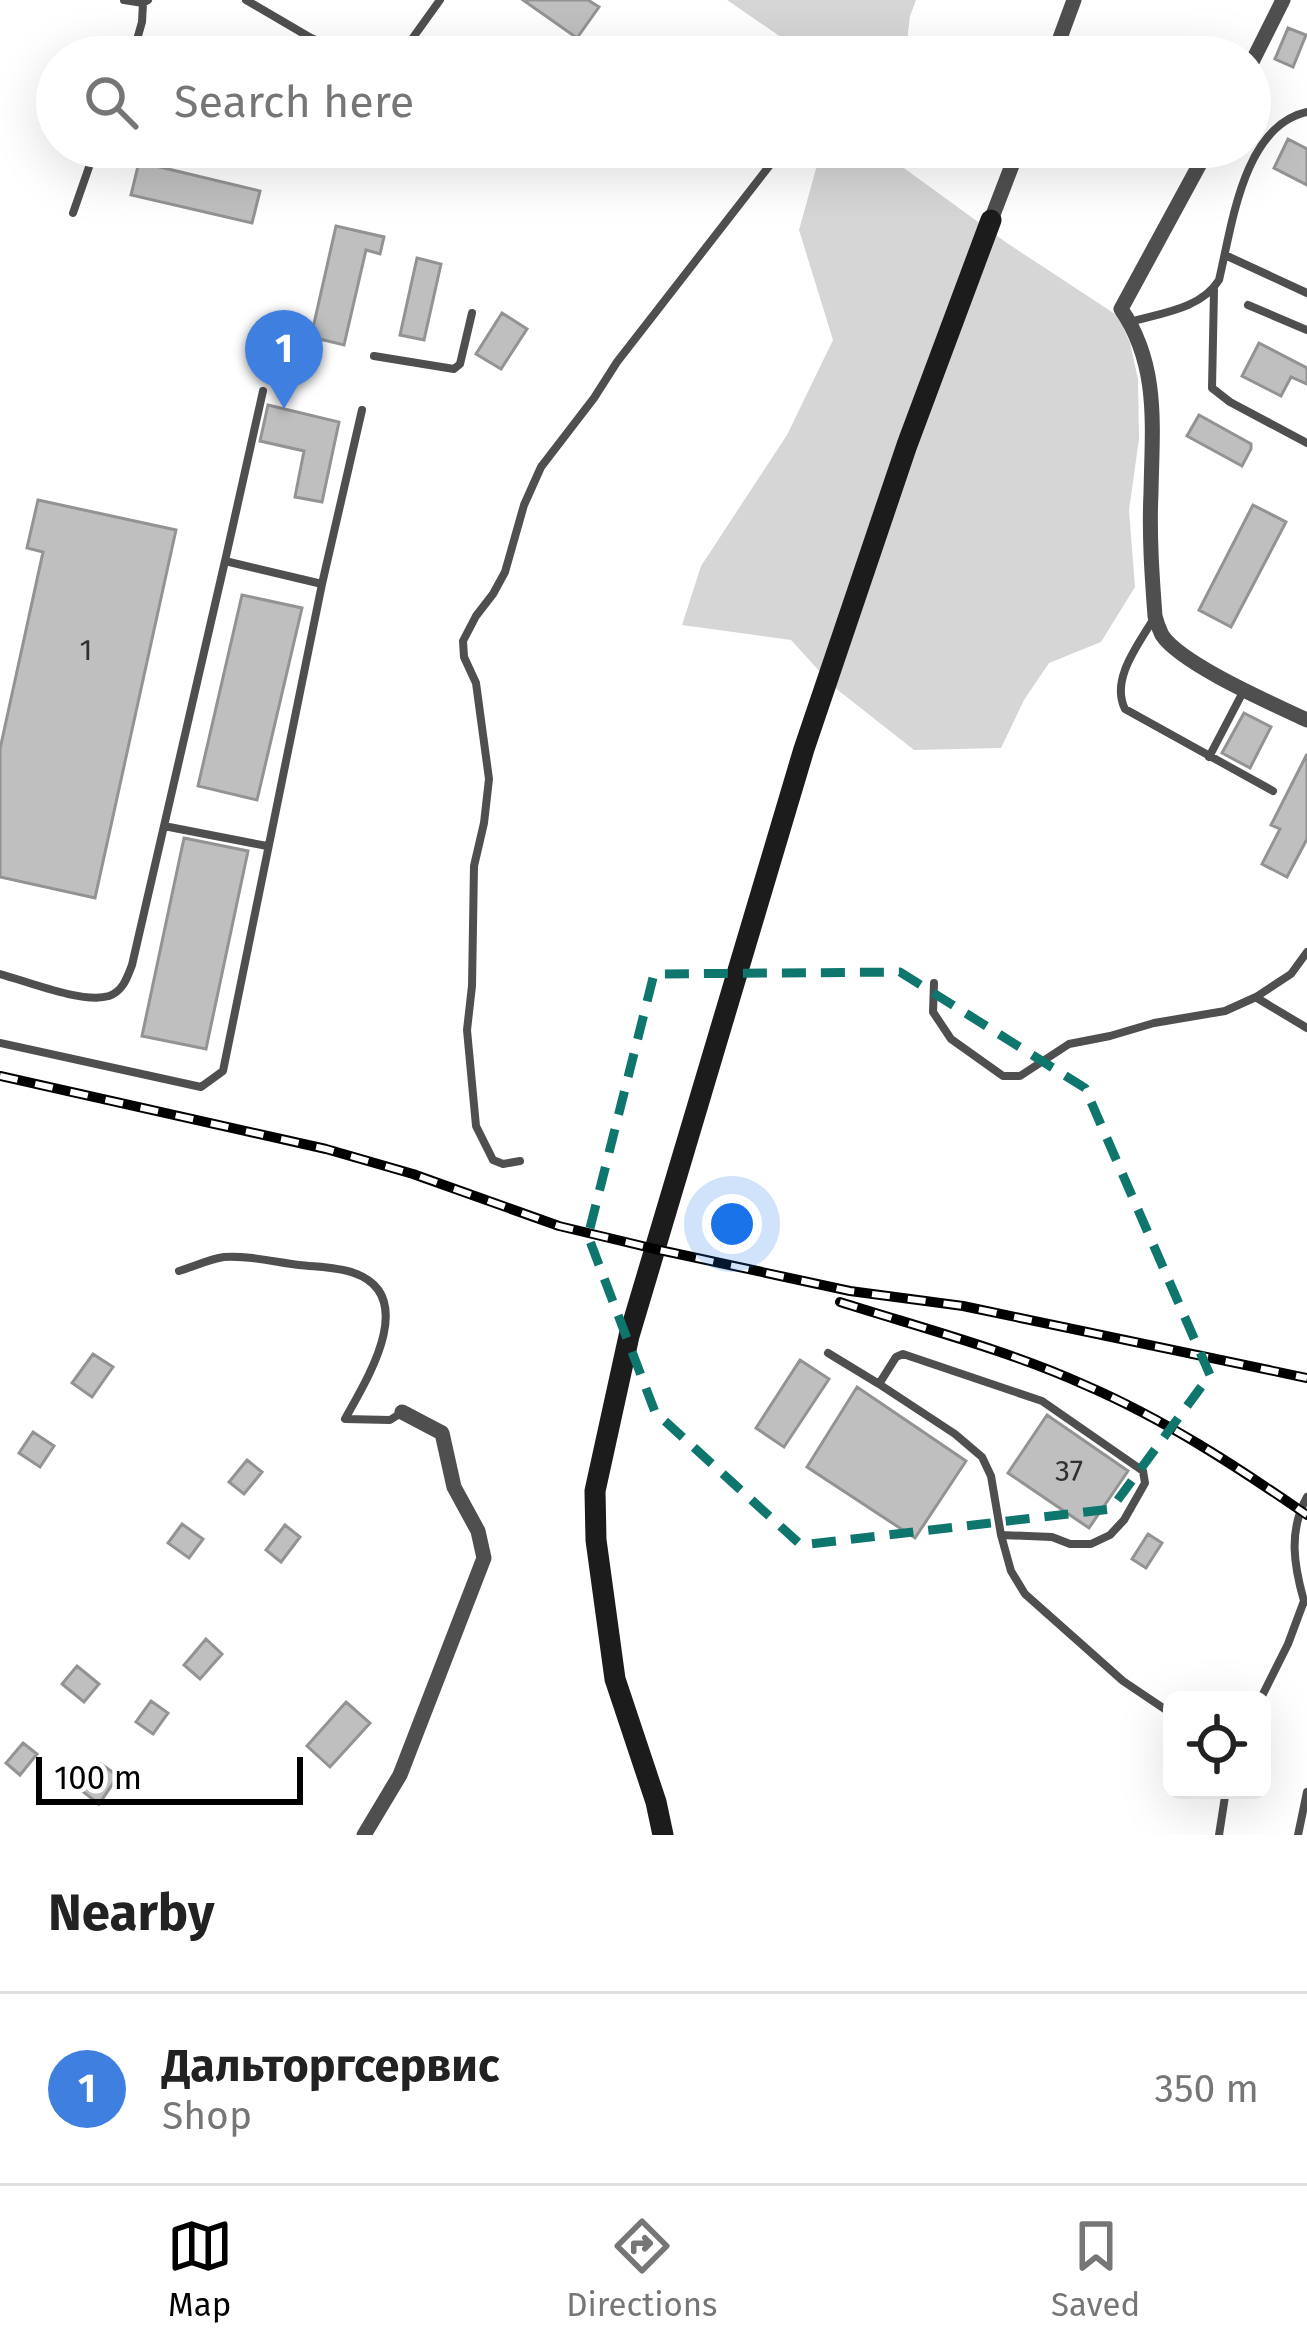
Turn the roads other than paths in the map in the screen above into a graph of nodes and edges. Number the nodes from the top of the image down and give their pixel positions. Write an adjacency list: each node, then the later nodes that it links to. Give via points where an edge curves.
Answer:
1 (124, 0): 6 (lane)
2 (246, 0): 8 (lane)
3 (440, 0): 9 (lane)
4 (1074, 0): 10 (street)
5 (1282, 0): 11 (street)
6 (146, 1): 7 (lane)
7 (138, 36)
8 (308, 36)
9 (414, 36)
10 (1061, 36)
11 (1265, 36)
12 (1307, 112): 13 (lane)
13 (1271, 131)
14 (89, 168): 19 (lane)
15 (768, 168): 47 (lane, via 541,467 505,572 463,641 489,779 473,866 467,1030 476,1126 493,1160)
16 (1011, 168): 20 (street)
17 (1199, 168): 26 (street)
18 (1251, 168): 21 (lane)
19 (73, 213)
20 (992, 220): 60 (street, via 804,749 629,1336 596,1491 615,1678)
21 (1225, 255): 22 (lane); 23 (lane)
22 (1214, 289): 26 (lane, via 1195,303); 31 (lane, via 1212,388)
23 (1307, 293)
24 (1248, 305): 27 (lane)
25 (472, 313): 28 (lane, via 454,369)
26 (1126, 315): 34 (street, via 1154,400)
27 (1307, 330)
28 (374, 356)
29 (263, 391): 32 (lane)
30 (362, 410): 33 (lane)
31 (1307, 443)
32 (225, 561): 33 (lane); 39 (lane)
33 (322, 584): 40 (lane)
34 (1155, 616): 35 (street, via 1172,646); 37 (lane, via 1121,679 1121,702)
35 (1244, 691): 36 (street); 37 (lane)
36 (1307, 720)
37 (1209, 757): 38 (lane)
38 (1273, 791)
39 (164, 826): 40 (lane); 42 (lane, via 125,984 90,997)
40 (267, 846): 46 (lane, via 223,1071 201,1087)
41 (1307, 952): 44 (lane)
42 (0, 974)
43 (934, 983): 44 (lane, via 933,1012 951,1039 1003,1076 1021,1076 1069,1044)
44 (1256, 998): 45 (lane)
45 (1307, 1028)
46 (0, 1043)
47 (520, 1161)
48 (179, 1271): 51 (lane, via 247,1258 353,1272 374,1283 387,1320 345,1419 390,1420)
49 (828, 1353): 50 (lane)
50 (879, 1384): 53 (lane, via 982,1457); 53 (lane, via 896,1357 910,1354 1042,1401 1143,1471 1138,1499 1110,1535 1091,1544)
51 (402, 1412): 59 (street, via 442,1433 484,1558 400,1775)
52 (1307, 1497): 54 (lane, via 1293,1557)
53 (1001, 1535): 56 (lane, via 1025,1594)
54 (1305, 1602): 55 (lane)
55 (1264, 1691)
56 (1163, 1708)
57 (1307, 1792): 62 (lane)
58 (1225, 1799): 61 (lane)
59 (364, 1835)
60 (663, 1835)
61 (1219, 1835)
62 (1298, 1835)

